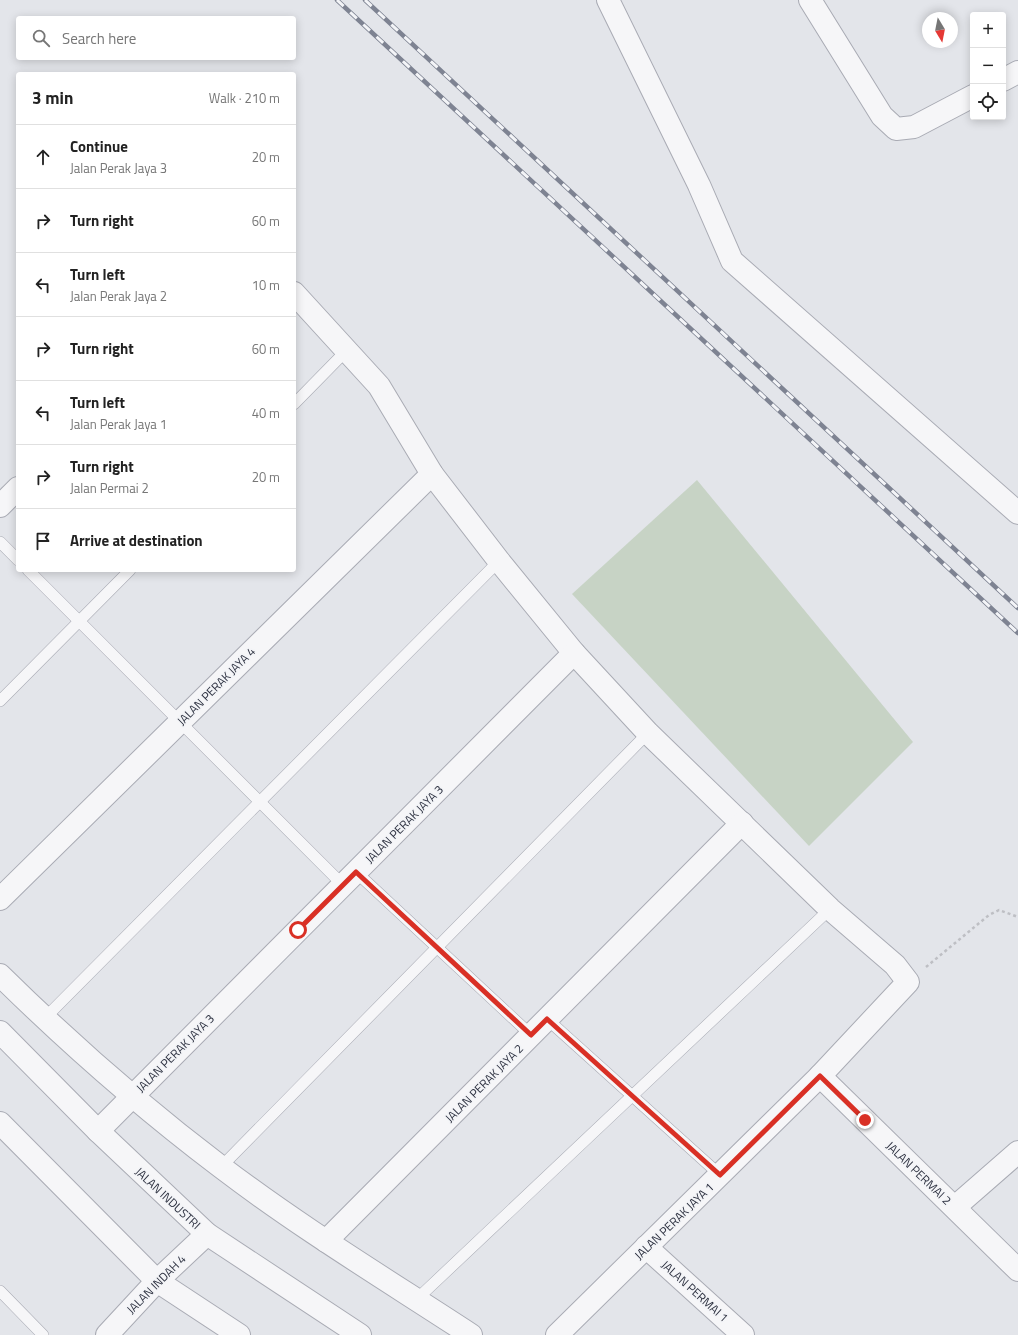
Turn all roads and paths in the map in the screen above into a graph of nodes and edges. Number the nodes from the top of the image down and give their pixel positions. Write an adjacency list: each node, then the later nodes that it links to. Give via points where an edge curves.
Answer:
1 (608, 0): 12 (street, via 732,261)
2 (810, 0): 5 (street, via 882,116 896,129 914,127)
3 (1018, 72): 4 (street)
4 (1006, 78)
5 (970, 98)
6 (296, 296): 7 (street)
7 (347, 350): 8 (lane); 9 (street, via 378,386)
8 (296, 402)
9 (432, 474): 15 (street); 21 (street, JALAN PERAK JAYA 4)
10 (16, 490): 11 (street)
11 (0, 506)
12 (1018, 513)
13 (0, 542): 14 (lane)
14 (16, 558)
15 (499, 561): 19 (street); 23 (lane)
16 (30, 572): 18 (lane)
17 (128, 572): 18 (lane)
18 (79, 621): 20 (lane); 21 (lane)
19 (574, 653): 22 (street); 25 (street, JALAN PERAK JAYA 3)
20 (0, 701)
21 (180, 722): 23 (lane); 26 (street, JALAN PERAK JAYA 4)
22 (648, 733): 24 (street); 29 (lane)
23 (260, 802): 25 (lane); 32 (lane)
24 (742, 822): 27 (street); 33 (street, JALAN PERAK JAYA 2)
25 (350, 878): 29 (lane); 38 (street, JALAN PERAK JAYA 3)
26 (0, 899)
27 (830, 909): 30 (street); 37 (lane)
28 (1018, 917): 30 (path, via 998,910)
29 (437, 948): 35 (lane); 42 (lane)
30 (902, 973): 36 (street, JALAN PERAK JAYA 1)
31 (0, 975): 32 (street)
32 (44, 1019): 38 (street)
33 (547, 1019): 35 (street, JALAN PERAK JAYA 2); 37 (lane)
34 (0, 1032): 40 (street, JALAN INDUSTRI)
35 (531, 1035): 46 (street, JALAN PERAK JAYA 2)
36 (820, 1076): 43 (street, JALAN PERAK JAYA 1); 44 (street, JALAN PERMAI 2)
37 (632, 1095): 43 (lane); 51 (lane)
38 (131, 1096): 40 (street, JALAN PERAK JAYA 3); 42 (street)
39 (0, 1123): 49 (street)
40 (98, 1131): 45 (street, JALAN INDUSTRI)
41 (1018, 1152): 44 (street)
42 (221, 1167): 46 (street)
43 (720, 1175): 47 (street, JALAN PERAK JAYA 1)
44 (955, 1207): 48 (street, JALAN PERMAI 2)
45 (207, 1234): 49 (street, JALAN INDAH 4); 55 (street, JALAN INDUSTRI)
46 (326, 1241): 51 (street)
47 (646, 1247): 57 (street, JALAN PERAK JAYA 1); 58 (street, JALAN PERMAI 1)
48 (1018, 1270)
49 (157, 1281): 52 (street); 54 (street, JALAN INDAH 4)
50 (0, 1291): 53 (lane)
51 (417, 1299): 56 (street)
52 (236, 1334)
53 (42, 1335)
54 (107, 1335)
55 (360, 1335)
56 (471, 1335)
57 (557, 1335)
58 (743, 1335)

